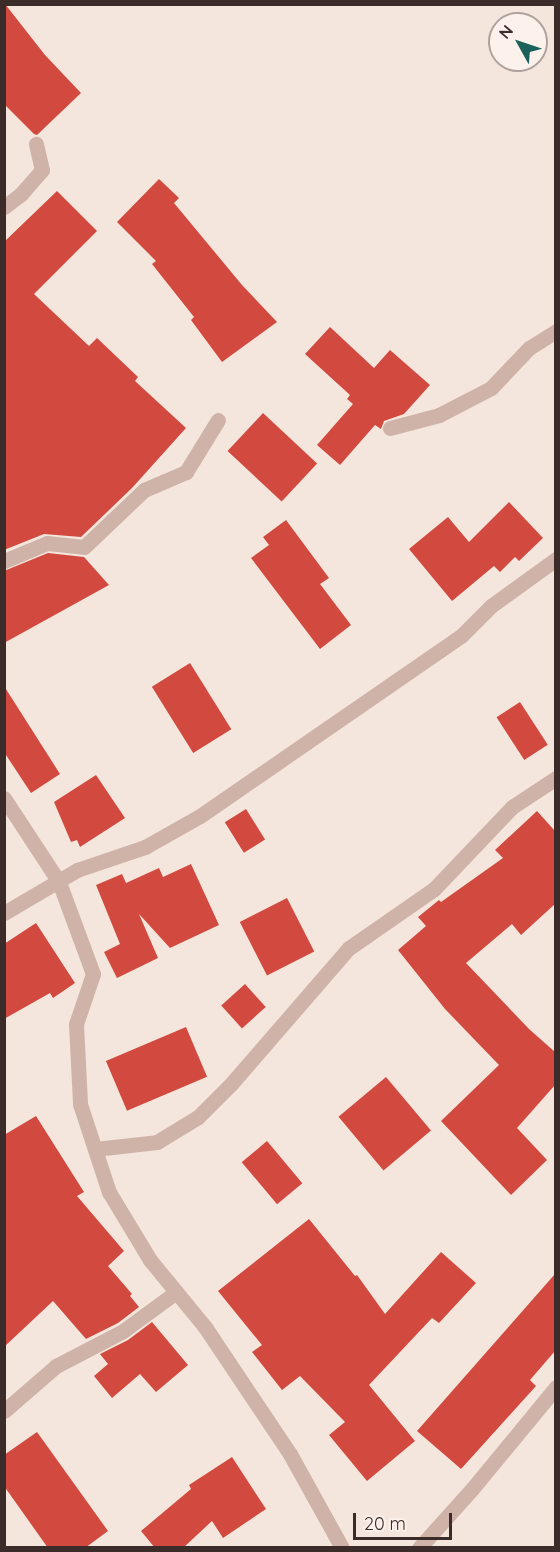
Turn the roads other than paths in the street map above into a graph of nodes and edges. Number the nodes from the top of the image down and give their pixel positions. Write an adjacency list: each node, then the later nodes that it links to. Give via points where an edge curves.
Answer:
1 (36, 144): 2 (street, via 42,170)
2 (4, 207)
3 (555, 331): 5 (street, via 529,348 491,388 439,416)
4 (218, 420): 7 (street, via 186,472 144,490 84,547 47,543)
5 (390, 428)
6 (555, 559): 10 (street, via 491,606 462,635 200,816 145,847 77,870)
7 (4, 561)
8 (555, 778): 12 (street, via 512,807 434,889 349,948 198,1117 157,1142)
9 (4, 798): 10 (street)
10 (59, 882): 11 (street); 12 (street, via 93,974 76,1024 80,1104)
11 (4, 913)
12 (95, 1149): 13 (street, via 109,1192 150,1260)
13 (176, 1292): 15 (street, via 123,1331 56,1366); 16 (street, via 205,1327 290,1454)
14 (555, 1387): 17 (street)
15 (4, 1411)
16 (342, 1548)
17 (419, 1548)

